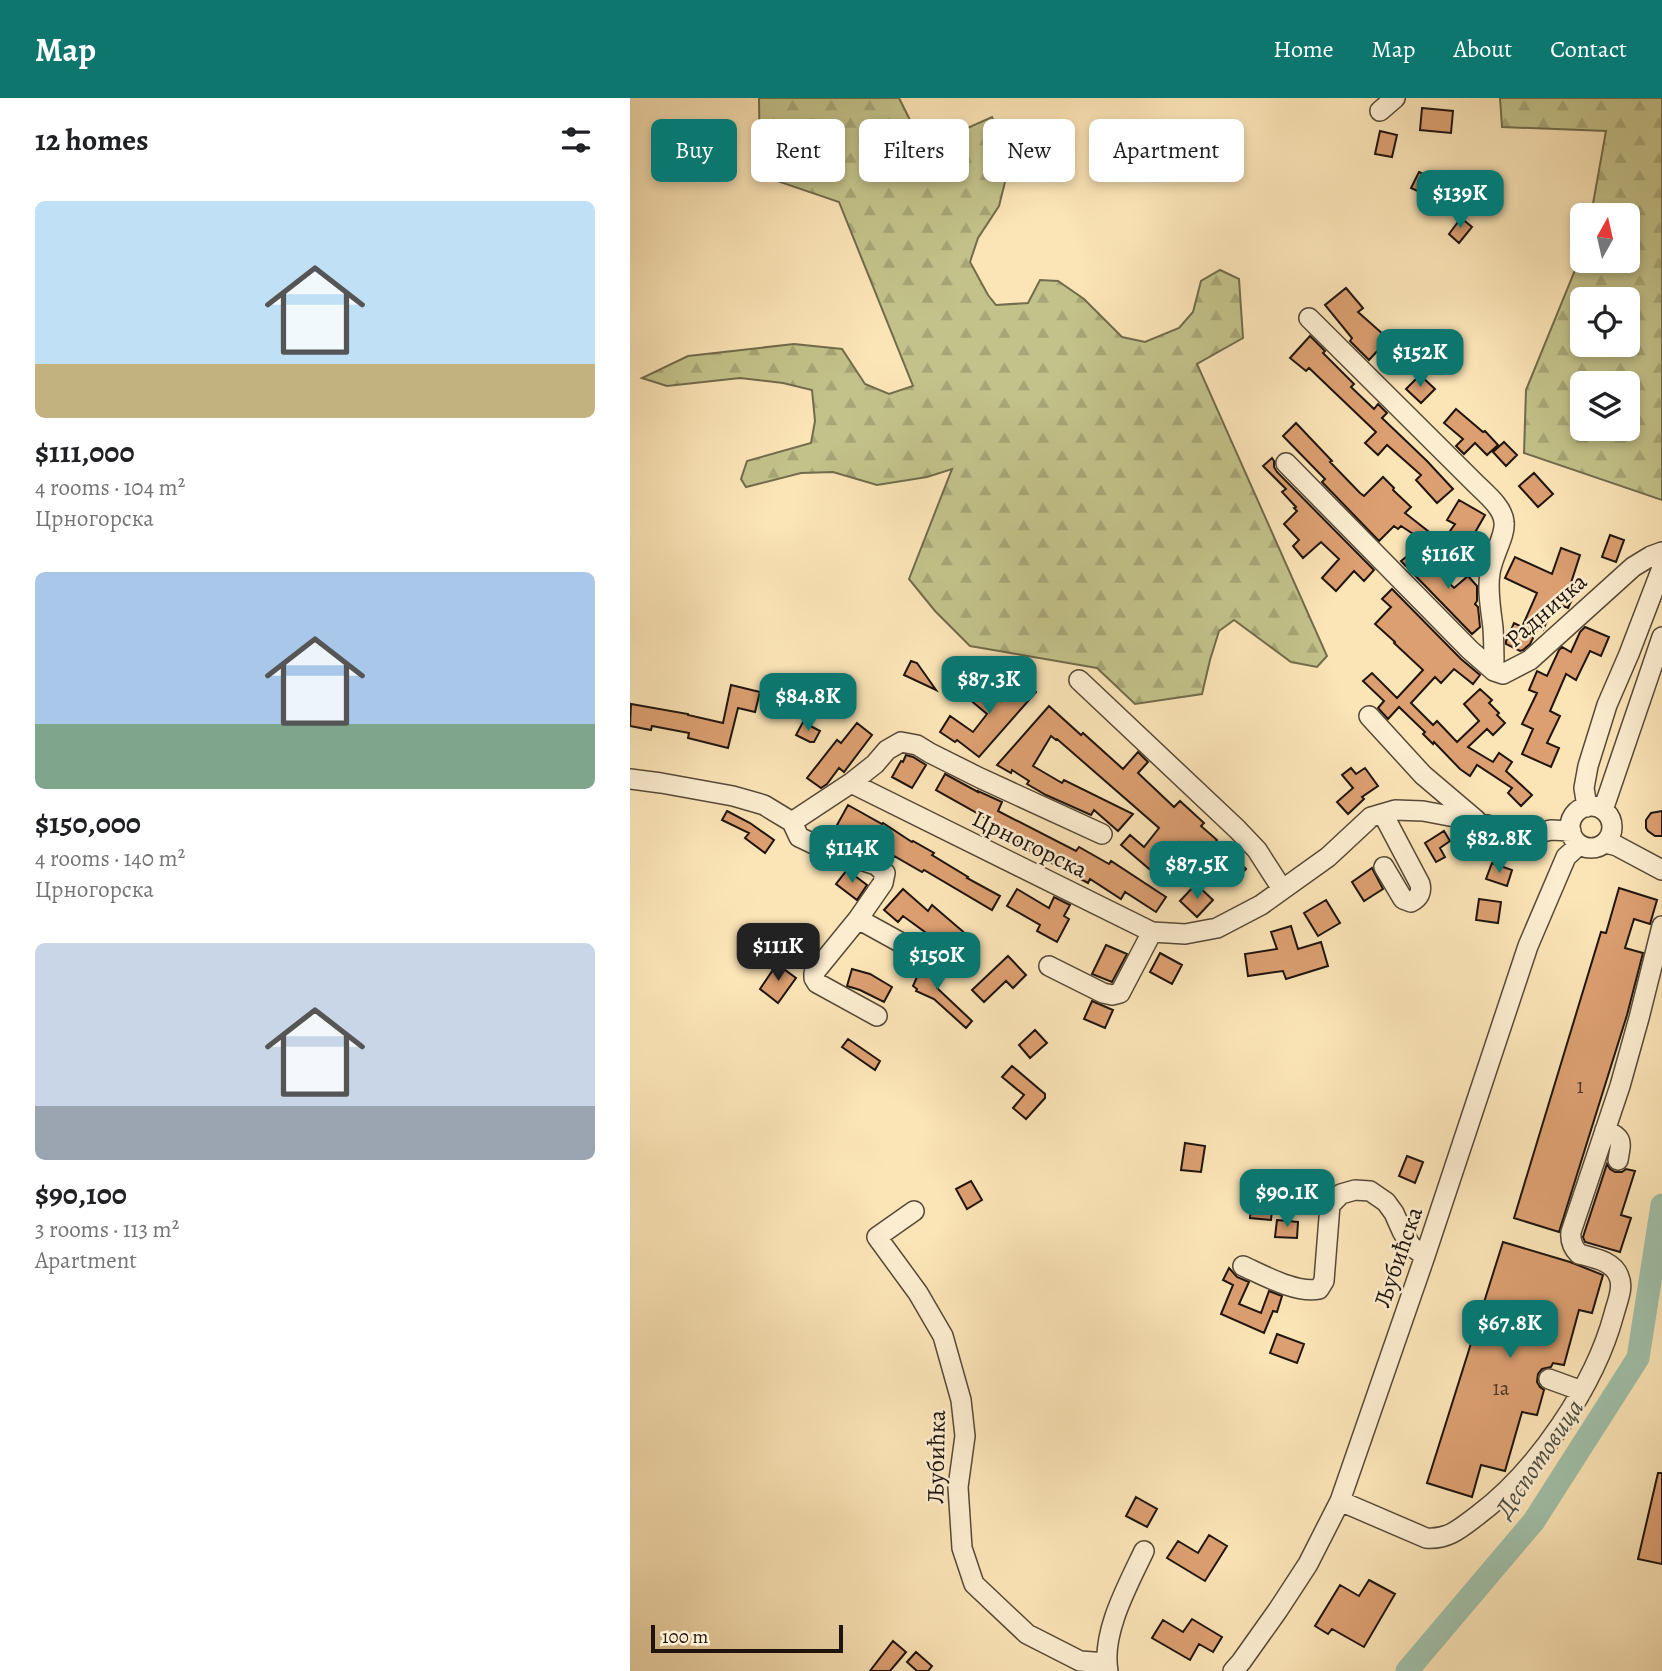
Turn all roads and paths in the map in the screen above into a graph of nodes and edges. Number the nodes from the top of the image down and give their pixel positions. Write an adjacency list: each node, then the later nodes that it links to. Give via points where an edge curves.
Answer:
1 (1309, 318): 6 (street, via 1475,483 1505,519 1489,575)
2 (1286, 463): 6 (street, Радничка)
3 (1662, 552): 6 (street, Радничка, via 1633,567 1530,660 1503,674)
4 (1662, 568): 11 (street, via 1607,705 1588,766 1584,788)
5 (1662, 637): 11 (street)
6 (1494, 671)
7 (1079, 680): 22 (street, via 1237,829 1257,850)
8 (1369, 716): 14 (street, via 1423,775)
9 (630, 779): 13 (street, via 733,796)
10 (851, 783): 13 (street); 15 (street, via 887,750 901,742 917,745); 25 (street, Црногорска)
11 (1595, 808): 16 (street, via 1582,808 1574,816 1570,826); 17 (street, via 1608,814 1613,825)
12 (1383, 814): 14 (street, Црногорска, via 1423,811); 20 (street, via 1420,884 1418,897 1411,902 1403,899); 22 (street, Црногорска, via 1370,817 1328,857)
13 (792, 822): 23 (street, via 799,837 876,865 885,873)
14 (1480, 823): 16 (street, Црногорска, via 1517,833 1551,830)
15 (1102, 834)
16 (1575, 838): 17 (street, via 1590,849); 32 (street, Љубићска, via 1528,946)
17 (1606, 843): 19 (street)
18 (1662, 852): 19 (street)
19 (1636, 856): 21 (street)
20 (1384, 867)
21 (1662, 870)
22 (1282, 890): 25 (street, Црногорска, via 1217,928 1185,934)
23 (858, 919): 26 (street); 28 (street, via 814,978)
24 (1662, 926): 29 (street)
25 (1152, 932): 27 (street, via 1120,993 1103,993)
26 (925, 956)
27 (1049, 966)
28 (877, 1016)
29 (1605, 1130): 30 (street, via 1621,1141); 35 (street, via 1570,1237 1580,1254 1612,1266 1621,1285 1604,1343)
30 (1618, 1160)
31 (914, 1211): 38 (street, Љубићка, via 877,1237 943,1336 954,1374 965,1436 958,1487 962,1548 974,1584 1027,1634 1080,1661)
32 (1425, 1256): 33 (street, via 1411,1246 1386,1202 1370,1191 1355,1190 1340,1194 1330,1206 1324,1281 1319,1289 1294,1287); 36 (street, Љубићска)
33 (1243, 1266)
34 (1549, 1379): 35 (street)
35 (1581, 1391): 36 (street, via 1520,1475 1453,1533 1426,1538)
36 (1340, 1501): 39 (street, Љубићска, via 1308,1564)
37 (1144, 1551): 38 (street, Љубићка, via 1112,1626)
38 (1107, 1667)
39 (1233, 1671)

